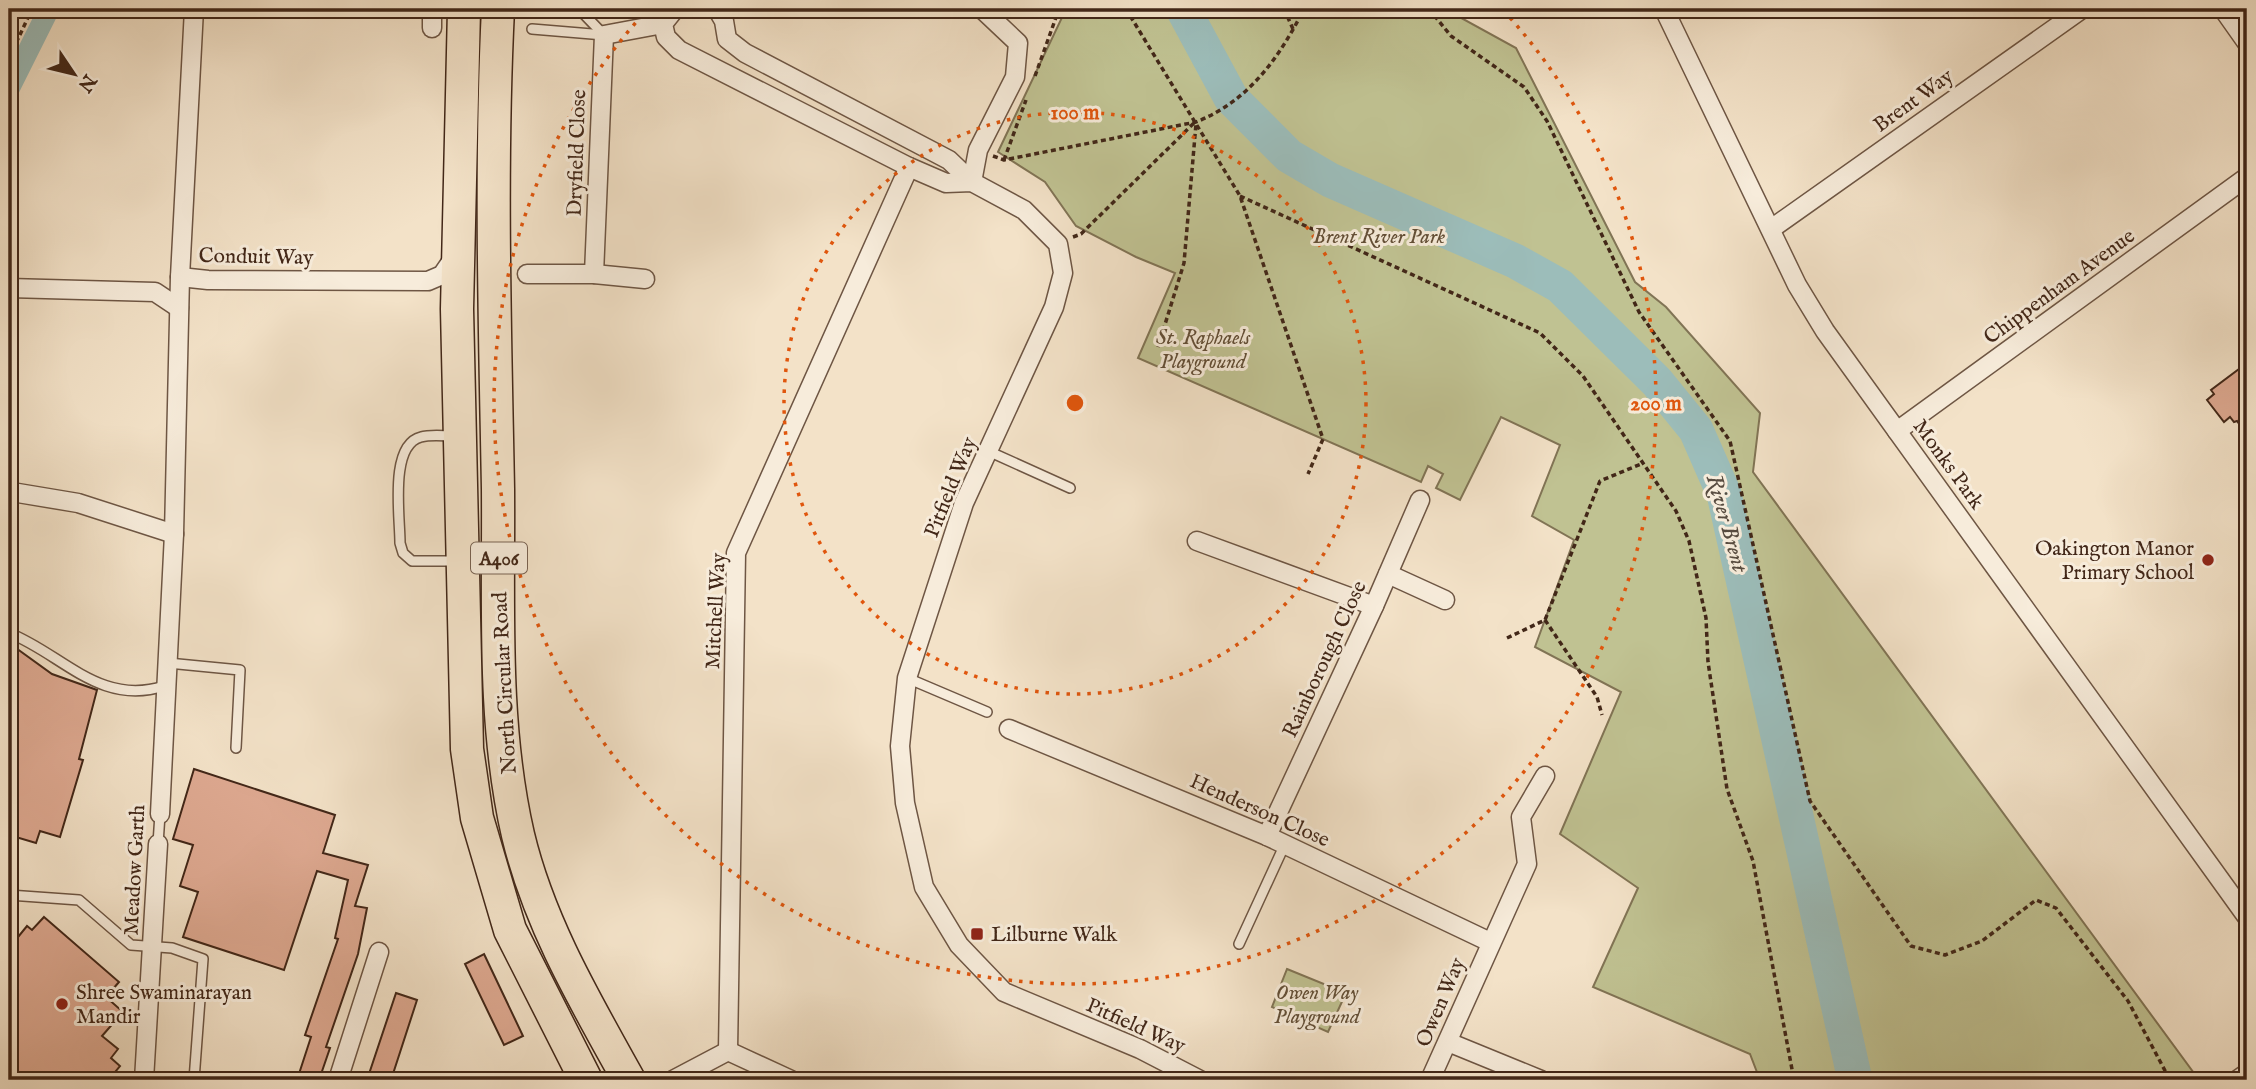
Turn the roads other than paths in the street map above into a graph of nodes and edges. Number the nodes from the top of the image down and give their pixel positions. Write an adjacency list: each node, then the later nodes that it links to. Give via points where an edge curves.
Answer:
1 (194, 9): 23 (street, Conduit Way)
2 (432, 9): 12 (street)
3 (464, 9): 20 (highway, North Circular Road / A406)
4 (498, 9): 64 (highway, North Circular Road / A406, via 495,330 500,678 509,788 536,895 576,984)
5 (579, 9): 14 (lane)
6 (717, 9): 18 (street, via 727,39 745,53 949,160)
7 (982, 9): 18 (street, via 1018,43 1015,76 978,150)
8 (2082, 9): 19 (street, Brent Way)
9 (2223, 9): 15 (street)
10 (1671, 12): 19 (street, Monks Park)
11 (669, 14): 14 (street); 16 (street, via 666,37 679,50)
12 (432, 28)
13 (532, 29): 14 (lane)
14 (604, 34): 22 (street, Dryfield Close)
15 (2247, 43)
16 (909, 167): 18 (street, via 946,183); 58 (street, Mitchell Way, via 736,553)
17 (2247, 177): 27 (street, Chippenham Avenue)
18 (972, 182): 29 (street, Pitfield Way, via 1024,210 1058,244 1063,273 1054,307)
19 (1771, 229): 27 (street, Monks Park, via 1825,331)
20 (457, 250): 23 (street, Conduit Way, via 442,275 428,281); 28 (highway, North Circular Road / A406)
21 (527, 274): 22 (street)
22 (594, 274): 24 (street)
23 (180, 276): 26 (street, Meadow Garth)
24 (645, 279)
25 (9, 288): 26 (street, via 155,292)
26 (179, 308): 33 (street, Meadow Garth)
27 (1897, 431): 52 (street, Monks Park)
28 (461, 436): 35 (highway, North Circular Road / A406); 35 (lane, via 422,436 403,450 400,530 403,553 412,561)
29 (988, 451): 30 (lane); 41 (street, Pitfield Way, via 964,503)
30 (1070, 488)
31 (18, 493): 33 (street, via 78,503)
32 (1420, 500): 36 (street, Rainborough Close)
33 (174, 534): 40 (street, Meadow Garth)
34 (1196, 541): 38 (street)
35 (462, 561): 63 (highway, North Circular Road / A406, via 467,749 489,868 510,930)
36 (1388, 574): 37 (street); 38 (street, Rainborough Close)
37 (1445, 600)
38 (1374, 606): 48 (street, Rainborough Close)
39 (9, 633): 42 (lane, via 83,678 132,691)
40 (168, 663): 42 (street, Meadow Garth); 45 (lane, via 240,670)
41 (907, 678): 43 (lane); 67 (street, Pitfield Way, via 900,746 905,803 924,887 959,944 1004,992 1140,1049)
42 (164, 686): 47 (street, Meadow Garth)
43 (988, 712)
44 (1009, 729): 48 (street, Henderson Close)
45 (236, 748)
46 (1545, 776): 53 (street, Owen Way, via 1521,817 1527,864)
47 (160, 814): 49 (lane, Meadow Garth)
48 (1266, 836): 50 (street, Henderson Close)
49 (158, 844): 55 (street, Meadow Garth)
50 (1285, 844): 53 (street, Henderson Close); 54 (lane)
51 (9, 895): 55 (lane, via 79,900 131,945)
52 (2247, 917)
53 (1490, 942): 57 (street, Owen Way)
54 (1239, 944)
55 (152, 948): 60 (street, Meadow Garth); 61 (lane, via 172,948 202,959)
56 (379, 953): 62 (street)
57 (1448, 1042): 68 (street, Owen Way); 69 (street)
58 (729, 1051): 65 (street); 66 (street)
59 (2247, 1073): 70 (street)
60 (144, 1080)
61 (194, 1080)
62 (338, 1080)
63 (586, 1080)
64 (629, 1080)
65 (673, 1080)
66 (791, 1080)
67 (1200, 1080)
68 (1430, 1080)
69 (1541, 1080)
70 (2237, 1080)

